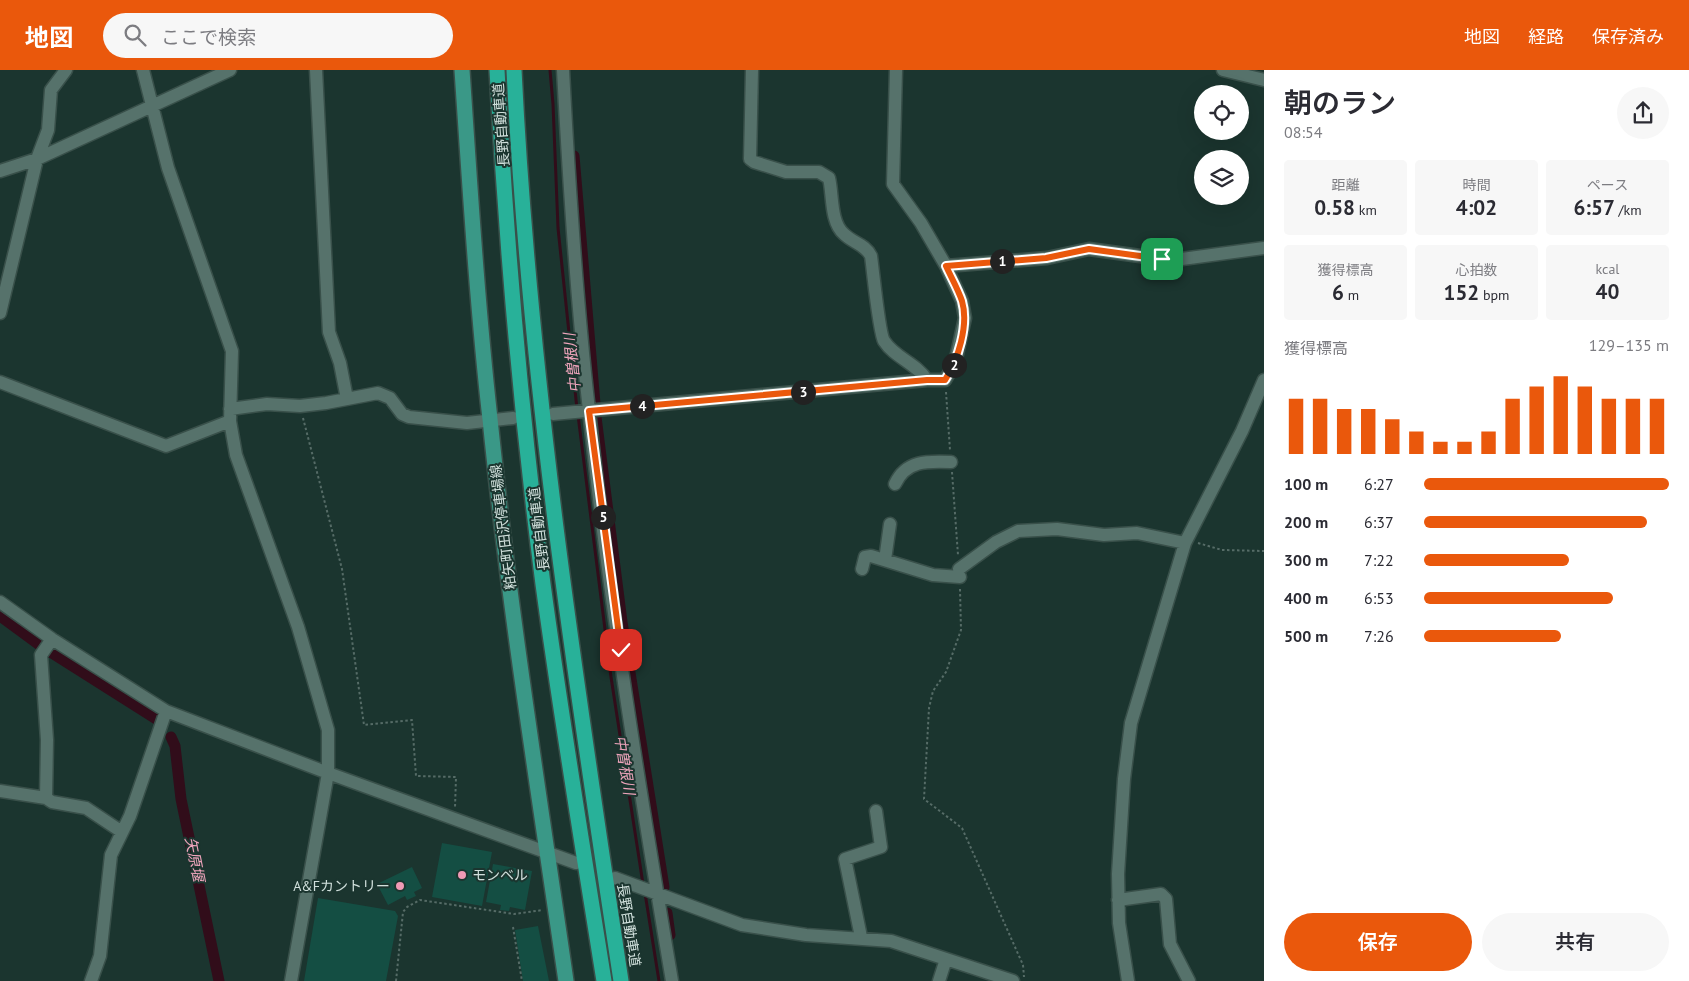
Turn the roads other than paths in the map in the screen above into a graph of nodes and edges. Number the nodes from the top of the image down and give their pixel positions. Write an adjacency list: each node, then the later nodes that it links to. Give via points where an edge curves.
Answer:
1 (66, 70): 14 (street, via 50,90 48,130)
2 (143, 70): 13 (street)
3 (230, 70): 13 (street)
4 (316, 70): 22 (street, via 329,332 340,363)
5 (462, 70): 27 (main road, 粕矢町田沢停車場線)
6 (497, 70): 52 (highway, 長野自動車道, via 526,440 544,586)
7 (514, 70): 53 (highway, 長野自動車道, via 527,276 543,428 562,584)
8 (563, 70): 23 (street, via 571,208)
9 (752, 70): 19 (street, via 750,159 786,172 819,172 829,178 837,224 844,235 864,247 871,256 883,340 906,362 920,370)
10 (896, 70): 17 (street, via 893,184)
11 (1229, 71): 12 (street)
12 (1264, 80)
13 (154, 105): 14 (street); 25 (street, via 168,168 232,351)
14 (37, 159): 15 (street); 18 (street)
15 (0, 171)
16 (1264, 248): 17 (street, via 1168,259 1089,249 1046,258)
17 (946, 266): 19 (street, via 962,301 965,318 955,363 945,380)
18 (0, 313)
19 (927, 380): 23 (street)
20 (1264, 380): 31 (street, via 1242,431)
21 (0, 382): 25 (street, via 166,446)
22 (347, 399): 25 (street, via 300,406 267,404); 27 (street, via 378,393 390,398 402,414 409,417 466,423)
23 (589, 411): 24 (street); 45 (street, via 619,640)
24 (553, 414)
25 (230, 415): 37 (street, via 236,456 298,627 328,730)
26 (513, 418): 27 (street)
27 (490, 420): 42 (main road, 粕矢町田沢停車場線, via 518,656)
28 (951, 462): 29 (street, via 916,463 905,468)
29 (895, 484)
30 (890, 524): 32 (street)
31 (1185, 542): 32 (street, via 1137,533 1104,536 1057,528 1018,531 996,542 960,573 933,575); 46 (street, via 1131,723 1121,814)
32 (885, 560): 33 (street, via 865,557)
33 (862, 569)
34 (0, 602): 35 (street)
35 (52, 639): 36 (street); 39 (street, via 41,655)
36 (166, 711): 37 (street); 41 (street)
37 (328, 773): 42 (street); 50 (street)
38 (0, 791): 39 (street)
39 (46, 798): 41 (street, via 86,808)
40 (876, 811): 47 (street, via 881,847 845,859)
41 (122, 832): 49 (street, via 111,855 100,956)
42 (546, 851): 43 (street); 51 (main road, 粕矢町田沢停車場線)
43 (576, 863)
44 (615, 878): 45 (street)
45 (658, 894): 47 (street, via 742,924 806,936); 54 (street)
46 (1118, 900): 57 (street); 58 (street, via 1161,894 1166,899 1170,944)
47 (861, 937): 48 (street, via 891,941)
48 (946, 959): 55 (street); 56 (street)
49 (91, 981)
50 (291, 981)
51 (566, 981)
52 (604, 981)
53 (621, 981)
54 (672, 981)
55 (940, 981)
56 (1013, 981)
57 (1128, 981)
58 (1189, 981)

